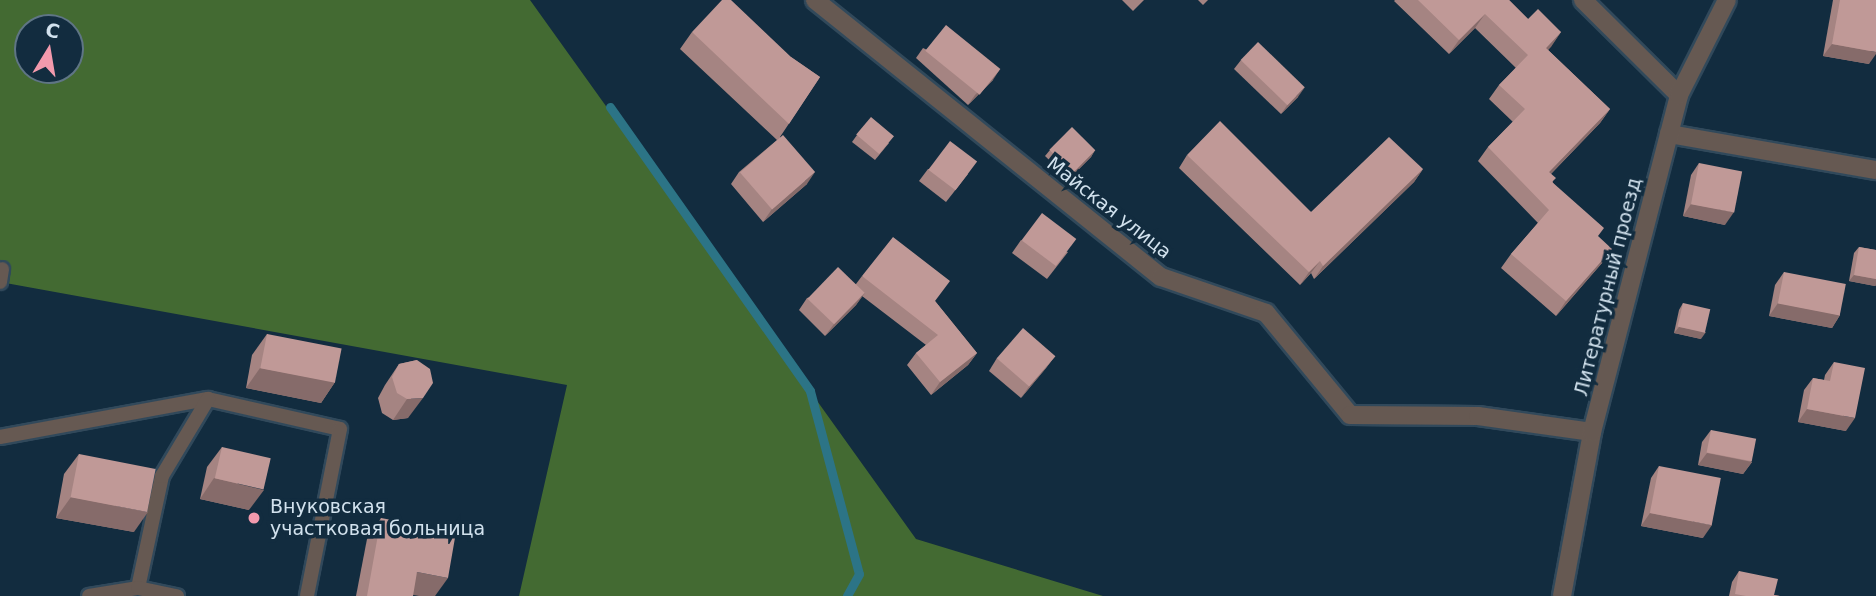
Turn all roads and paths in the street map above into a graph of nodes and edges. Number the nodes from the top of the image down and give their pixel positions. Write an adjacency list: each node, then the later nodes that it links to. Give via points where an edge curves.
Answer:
1 (815, 0): 8 (street, Майская улица, via 1161,277 1266,313 1350,415 1478,416)
2 (1583, 0): 4 (street)
3 (1727, 0): 4 (street, Литературный проезд)
4 (1679, 95): 5 (street, Литературный проезд)
5 (1669, 134): 6 (street); 8 (street, Литературный проезд)
6 (1876, 170)
7 (208, 399): 9 (lane); 10 (lane, via 162,476); 13 (lane, via 340,429)
8 (1592, 432): 14 (street, Литературный проезд)
9 (0, 437)
10 (138, 589): 11 (lane); 12 (lane)
11 (89, 596)
12 (177, 596)
13 (307, 596)
14 (1562, 596)

